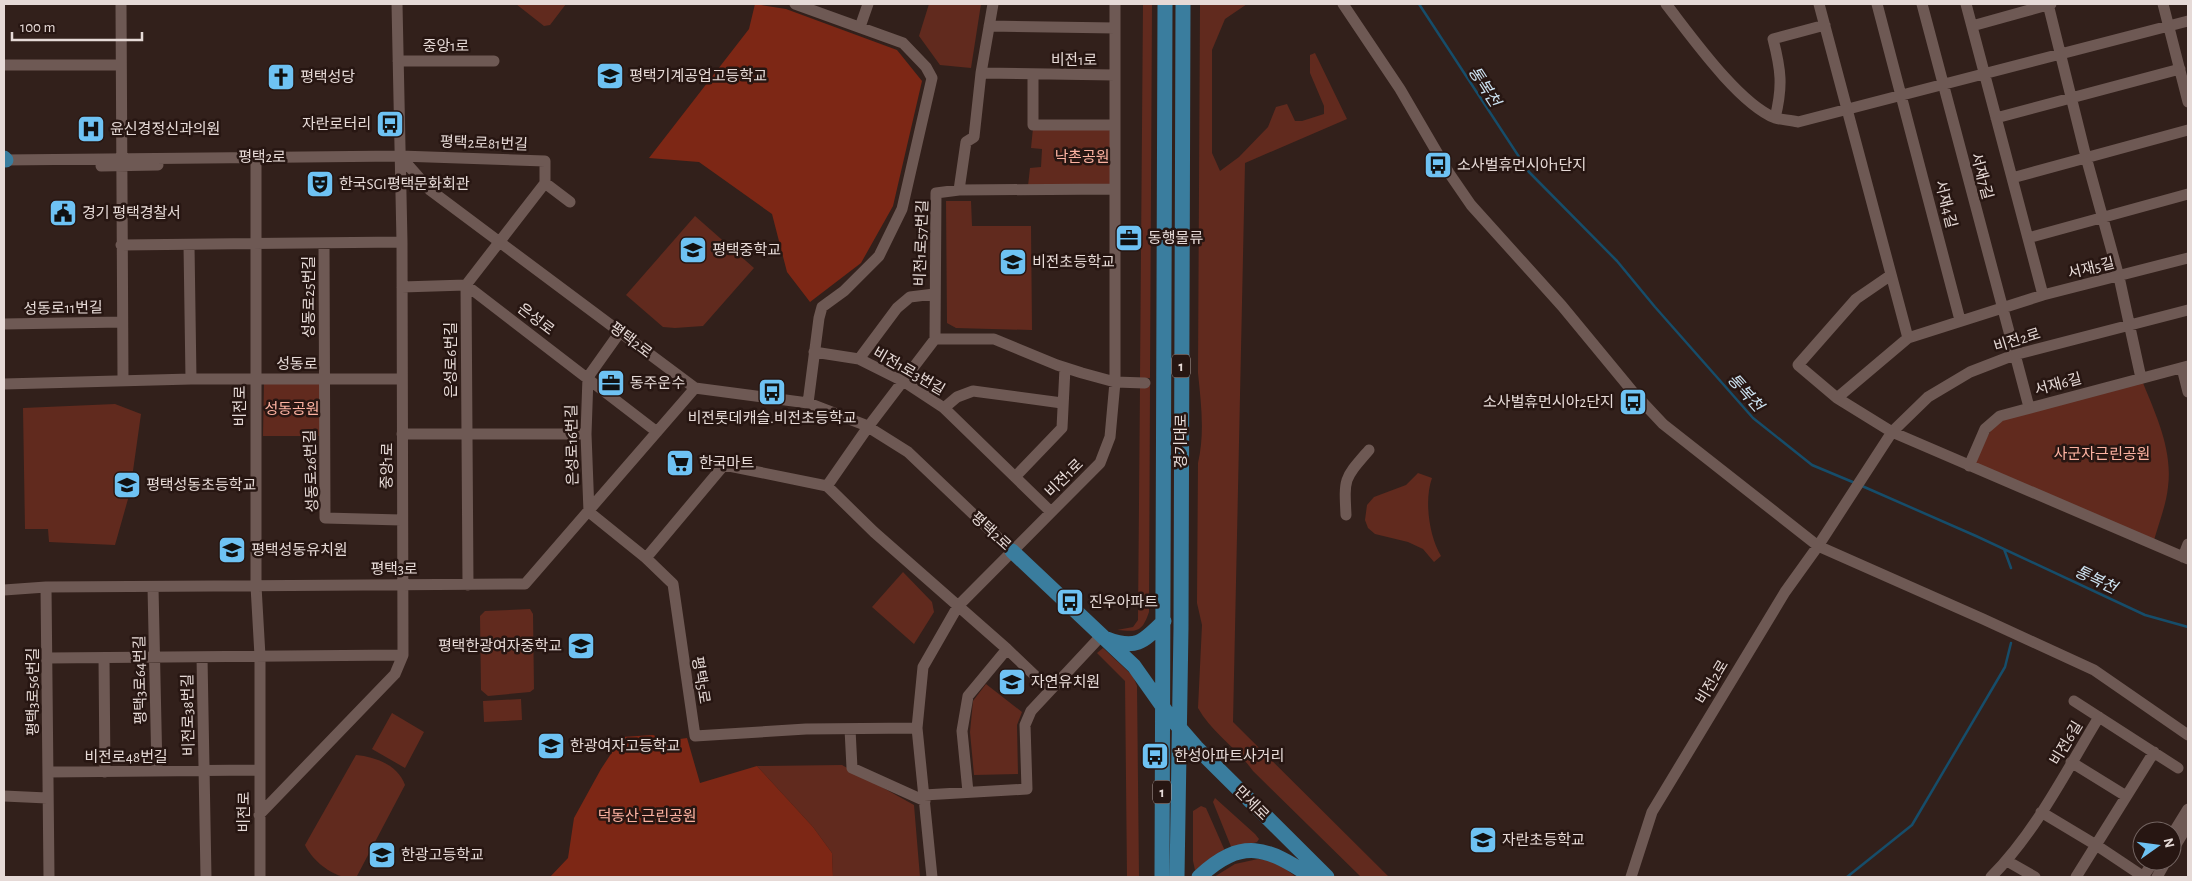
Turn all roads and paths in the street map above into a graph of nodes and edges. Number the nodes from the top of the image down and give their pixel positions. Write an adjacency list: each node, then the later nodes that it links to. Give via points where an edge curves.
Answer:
1 (120, 4): 28 (street, 성동로11번길)
2 (397, 4): 25 (street, 중앙1로)
3 (795, 4): 22 (street)
4 (868, 4): 22 (street)
5 (993, 4): 19 (street)
6 (1115, 4): 23 (street, 비전1로)
7 (1165, 4): 127 (main road, 경기대로 / 1)
8 (1182, 4): 140 (main road, 경기대로 / 1)
9 (1343, 4): 116 (street, via 1471,205 1562,306 1633,392 1663,424)
10 (1666, 4): 39 (street, via 1715,66 1754,104)
11 (1819, 4): 18 (street)
12 (1877, 4): 35 (street, 서재4길)
13 (1922, 4): 34 (street, 서재7길)
14 (1966, 4): 20 (street)
15 (2049, 4): 20 (street); 24 (street)
16 (2163, 4): 21 (street)
17 (2188, 21): 21 (street)
18 (1825, 25): 38 (street); 39 (street, via 1773,39 1780,69 1781,94)
19 (989, 26): 23 (street); 30 (street)
20 (1972, 26): 31 (street)
21 (2169, 26): 24 (street); 29 (street)
22 (860, 27): 78 (street, via 903,44 926,66 932,78 902,208 879,256 844,291 822,306)
23 (1115, 28): 33 (street, 비전1로)
24 (2061, 54): 31 (street); 36 (street)
25 (398, 61): 26 (street, 중앙1로); 43 (street, 중앙1로)
26 (494, 61)
27 (4, 65): 28 (street)
28 (121, 65): 46 (street, 성동로11번길)
29 (2180, 70): 36 (street); 37 (street)
30 (981, 73): 32 (street, 비전1로); 51 (street, via 974,137 966,142)
31 (1985, 74): 34 (street); 40 (street)
32 (1033, 75): 33 (street, 비전1로); 41 (street, 비전1로, via 1033,125)
33 (1114, 75): 41 (street, 비전1로)
34 (1943, 85): 35 (street); 69 (street, 서재7길)
35 (1903, 95): 38 (street); 71 (street, 서재4길)
36 (2072, 98): 40 (street); 44 (street)
37 (2188, 102)
38 (1848, 110): 39 (street, via 1798,122); 63 (street)
39 (1775, 118)
40 (1996, 118): 48 (street)
41 (1115, 125): 50 (street, 비전1로)
42 (2188, 130): 44 (street)
43 (400, 156): 45 (street, 평택2로); 49 (street, 평택2로81번길, via 545,160); 56 (street, 평택2로, via 430,190); 57 (street, 중앙1로)
44 (2086, 157): 48 (street); 54 (street)
45 (256, 160): 46 (street, 평택2로); 58 (street, 비전로)
46 (123, 161): 47 (street, 평택2로); 60 (street, 성동로11번길)
47 (5, 163)
48 (2012, 178): 55 (street)
49 (545, 183): 53 (street); 56 (street)
50 (1114, 189): 51 (street); 91 (street, 비전1로)
51 (959, 190): 67 (street, 비전1로57번길, via 936,193)
52 (2188, 194): 54 (street)
53 (570, 202)
54 (2102, 219): 55 (street); 64 (street)
55 (2028, 238): 68 (street)
56 (499, 241): 65 (street); 75 (street, 평택2로)
57 (402, 242): 59 (street, 성동로25번길); 66 (street, 중앙1로)
58 (257, 243): 59 (street, 성동로25번길); 61 (street); 85 (street, 비전로)
59 (324, 244): 89 (street, 성동로25번길)
60 (121, 245): 61 (street); 72 (street, 성동로11번길)
61 (189, 245): 88 (street)
62 (2188, 258): 64 (street, 서재5길)
63 (1891, 275): 76 (street); 96 (street, via 1856,300 1798,365)
64 (2119, 277): 68 (street, 서재5길); 74 (street)
65 (466, 285): 66 (street); 83 (street, 은성로); 106 (street, 은성로6번길)
66 (402, 287): 86 (street, 중앙1로)
67 (934, 294): 77 (street, 비전1로57번길); 80 (street, 비전1로3번길, via 910,297 897,308)
68 (2043, 295): 69 (street, 서재5길)
69 (2001, 308): 71 (street, 서재5길); 79 (street, 서재7길)
70 (2188, 310): 74 (street, 비전2로)
71 (1960, 320): 76 (street, 서재5길)
72 (122, 322): 73 (street, 성동로11번길); 87 (street, 성동로11번길)
73 (4, 324)
74 (2130, 326): 79 (street, 비전2로); 84 (street)
75 (620, 332): 83 (street); 94 (street, 평택2로)
76 (1908, 338): 96 (street)
77 (935, 339): 82 (street, via 994,339); 90 (street)
78 (814, 352): 80 (street, 비전1로3번길); 97 (street)
79 (2014, 355): 99 (street, 서재7길); 103 (street, 비전2로, via 1970,372 1928,397)
80 (859, 359): 90 (street, 비전1로3번길)
81 (2185, 367): 84 (street, 서재6길); 95 (street, 서재6길)
82 (1065, 368): 91 (street); 98 (street)
83 (588, 377): 102 (street, 은성로); 105 (street, 은성로16번길)
84 (2141, 378): 99 (street, 서재6길)
85 (255, 379): 88 (street, 성동로); 89 (street, 성동로); 122 (street, 비전로)
86 (402, 379): 89 (street, 성동로); 104 (street, 중앙1로)
87 (123, 380): 88 (street, 성동로); 93 (street, 성동로)
88 (191, 380)
89 (323, 380): 114 (street, 성동로26번길, via 326,518)
90 (903, 381): 100 (street, 비전1로3번길); 101 (street)
91 (1116, 382): 92 (street); 112 (street, 비전1로, via 1110,437 1100,463)
92 (1145, 383)
93 (4, 384)
94 (695, 388): 97 (street, 평택2로); 102 (street, 평택3로)
95 (2188, 392)
96 (1838, 398): 103 (street)
97 (808, 403): 101 (street, 평택2로)
98 (1062, 403): 100 (street, 비전1로3번길, via 973,391 957,397); 109 (street, via 1062,428)
99 (2029, 407): 108 (street, 서재6길, via 2000,416 1985,429)
100 (944, 408): 109 (street, 비전1로3번길)
101 (868, 427): 110 (street); 117 (street, 평택2로, via 908,452)
102 (657, 432): 111 (street, 평택3로)
103 (1892, 432): 108 (street); 116 (street, 비전2로)
104 (402, 434): 106 (street); 114 (street, 중앙1로)
105 (586, 434): 106 (street); 111 (street, 은성로16번길)
106 (466, 436): 121 (street, 은성로6번길)
107 (1369, 450): 113 (street, via 1344,484)
108 (1969, 466): 119 (street)
109 (1014, 478): 112 (street, 비전1로3번길)
110 (827, 486): 118 (street, via 724,465); 126 (street)
111 (589, 512): 118 (street, 평택5로); 121 (street, 평택3로, via 525,584)
112 (1051, 512): 117 (street, 비전1로)
113 (1346, 515)
114 (402, 520): 120 (street, 중앙1로)
115 (2188, 544): 119 (street)
116 (1818, 546): 143 (street, via 2094,670); 172 (street, 비전2로, via 1785,592 1652,812)
117 (1012, 551): 126 (street); 128 (main road, 평택2로)
118 (646, 558): 142 (street, 평택5로, via 673,584 695,736 814,728)
119 (2186, 558)
120 (403, 584): 121 (street, 평택3로); 122 (street, 평택3로); 130 (street, 중앙1로)
121 (468, 585)
122 (256, 586): 124 (street, 평택3로); 131 (street, 비전로)
123 (46, 587): 124 (street, 평택3로); 125 (street, 평택3로); 133 (street, 평택3로56번길)
124 (153, 587): 135 (street, 평택3로64번길)
125 (4, 590)
126 (958, 606): 129 (street); 141 (street, via 923,667)
127 (1164, 621): 128 (main road, via 1136,644 1122,645); 138 (main road, 경기대로 / 1)
128 (1102, 637): 136 (street); 138 (main road, 평택2로, via 1134,666)
129 (1007, 649): 136 (street); 152 (street, via 968,696 962,731)
130 (403, 655): 131 (street); 159 (street, 중앙1로, via 395,674)
131 (260, 656): 132 (street, 비전로38번길); 147 (street, 비전로)
132 (202, 657): 135 (street, 비전로38번길); 151 (street, 비전로38번길)
133 (48, 658): 134 (street, 비전로38번길); 149 (street, 평택3로56번길)
134 (104, 658): 135 (street, 비전로38번길); 150 (street)
135 (155, 658): 148 (street, 평택3로64번길)
136 (1050, 690): 152 (street, via 1031,711 1025,724 1027,789)
137 (2074, 700): 139 (street)
138 (1163, 706): 140 (main road, 평택2로); 167 (main road, 경기대로 / 1)
139 (2099, 717): 144 (street, 비전6길); 145 (street, 비전6길)
140 (1179, 727): 168 (main road, 경기대로 / 1); 171 (main road, 만세로)
141 (917, 728): 142 (street, 평택5로); 156 (street)
142 (850, 729): 156 (street, via 852,768)
143 (2188, 735)
144 (2154, 752): 146 (street, 비전6길); 154 (street)
145 (2072, 762): 154 (street); 158 (street, 비전6길)
146 (2178, 768)
147 (259, 770): 151 (street, 비전로48번길); 159 (street, 비전로)
148 (157, 771): 150 (street, 비전로48번길); 151 (street, 비전로48번길)
149 (48, 772): 150 (street, 비전로48번길); 155 (street, 평택3로56번길)
150 (105, 772)
151 (204, 772): 164 (street)
152 (968, 792): 156 (street)
153 (4, 796): 155 (street)
154 (2126, 796): 161 (street)
155 (47, 798): 163 (street, 평택3로56번길)
156 (924, 798): 166 (street)
157 (2188, 809): 160 (street)
158 (2041, 812): 161 (street); 162 (street, 비전6길)
159 (260, 815): 165 (street, 비전로)
160 (2180, 821)
161 (2096, 845): 175 (street); 176 (street)
162 (2008, 861): 173 (street, 비전6길); 174 (street)
163 (49, 877)
164 (206, 877)
165 (260, 877)
166 (932, 877)
167 (1162, 877)
168 (1177, 877)
169 (1199, 877): 170 (main road, via 1228,855 1244,850 1266,852)
170 (1312, 877)
171 (1328, 877)
172 (1631, 877)
173 (1991, 877)
174 (2035, 877)
175 (2076, 877)
176 (2144, 877)

